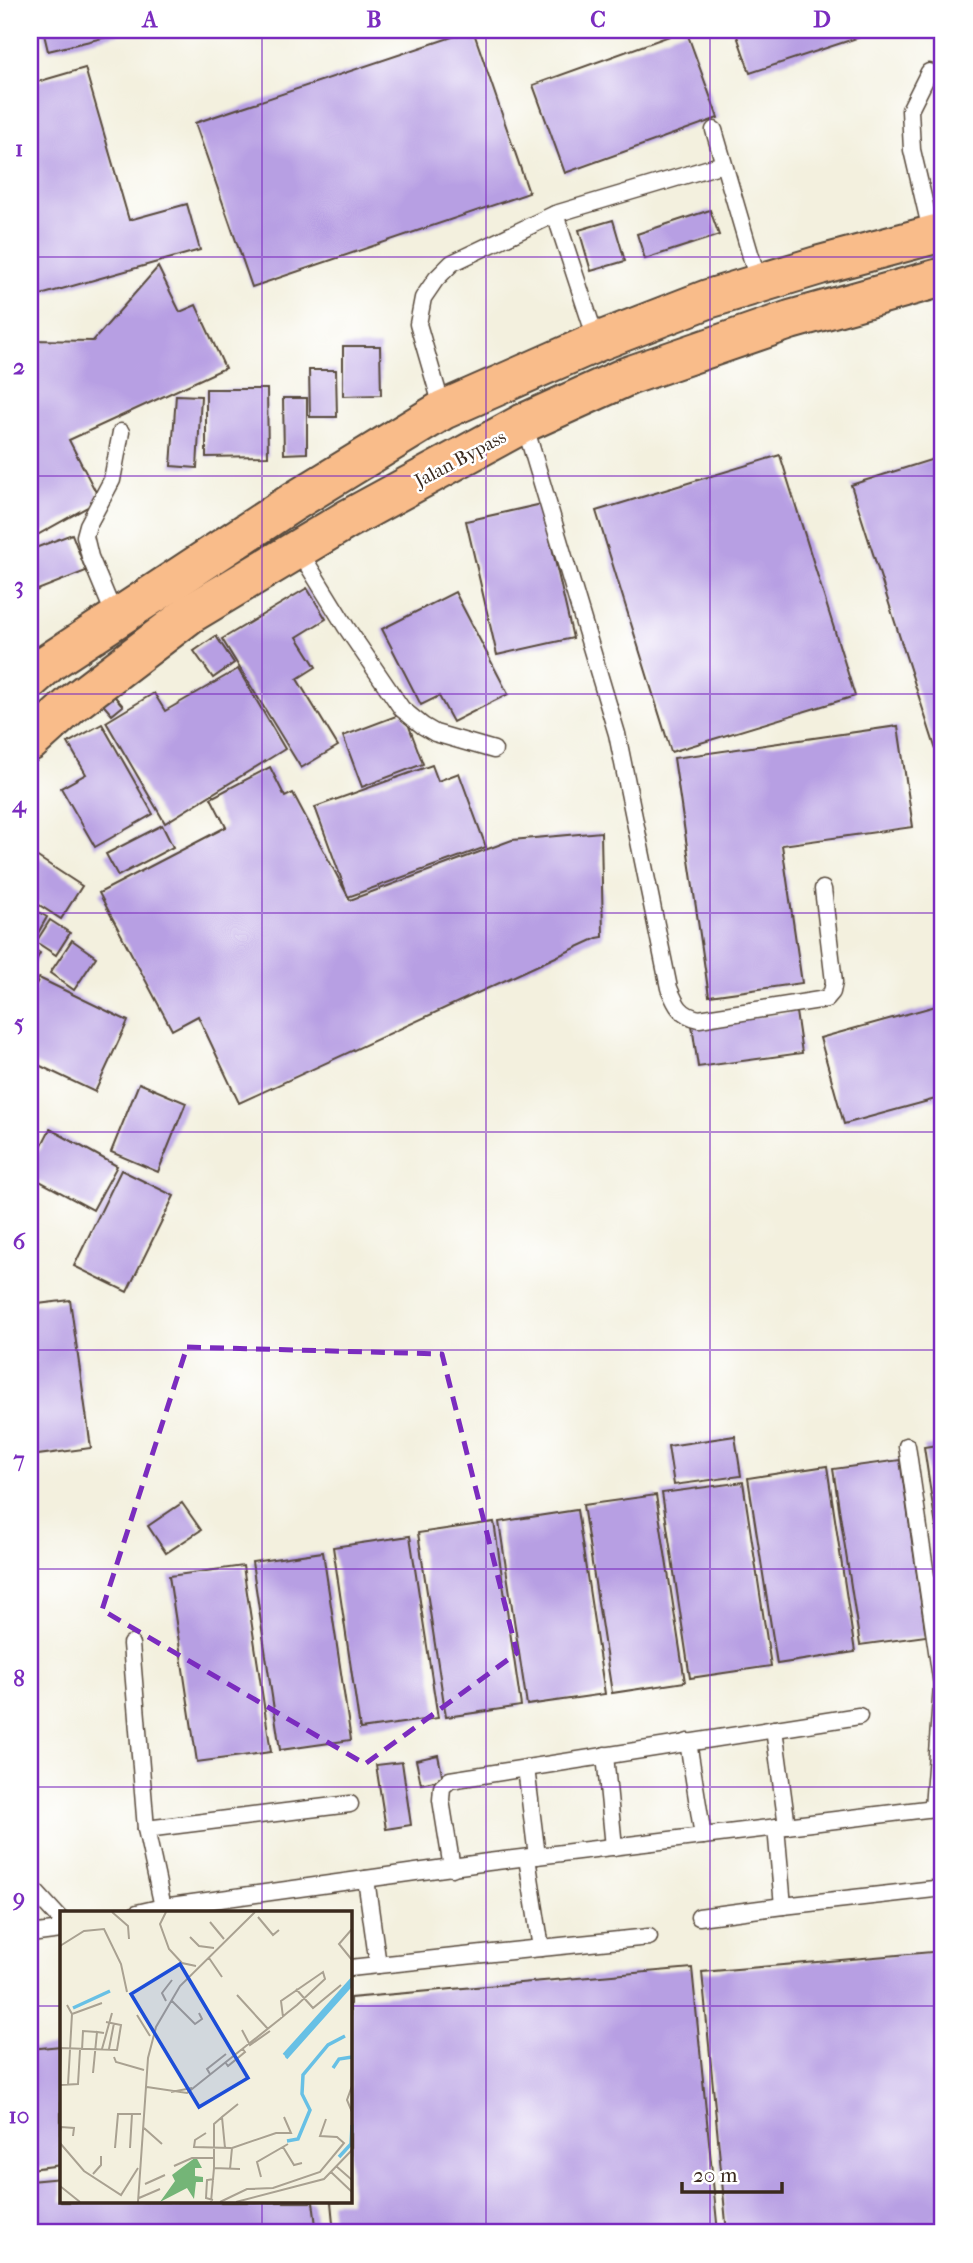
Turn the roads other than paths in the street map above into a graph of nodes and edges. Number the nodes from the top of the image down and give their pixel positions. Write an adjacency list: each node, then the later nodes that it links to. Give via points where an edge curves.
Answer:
1 (929, 72): 5 (lane, via 910,110 912,150)
2 (714, 130): 3 (lane)
3 (723, 164): 4 (lane); 7 (lane)
4 (555, 214): 8 (lane); 9 (lane, via 452,263 423,298 418,324)
5 (938, 234): 7 (highway)
6 (943, 277): 10 (highway, Jalan Bypass, via 778,324 628,376)
7 (758, 284): 8 (highway)
8 (597, 342): 9 (highway)
9 (443, 410): 13 (highway)
10 (524, 423): 12 (highway, Jalan Bypass); 17 (lane, via 617,734 669,988 677,1007 699,1019 826,999 834,982)
11 (121, 432): 13 (lane, via 113,481 85,536)
12 (298, 549): 15 (highway, Jalan Bypass, via 190,614); 16 (lane, via 402,709 435,733)
13 (116, 619): 14 (highway)
14 (30, 680)
15 (30, 742)
16 (494, 750)
17 (823, 889)
18 (907, 1446): 26 (lane, via 942,1685)
19 (131, 1644): 28 (lane)
20 (859, 1716): 21 (lane)
21 (774, 1729): 22 (lane); 27 (lane)
22 (688, 1742): 23 (lane); 29 (lane)
23 (606, 1755): 24 (lane); 30 (lane)
24 (527, 1768): 31 (lane); 32 (lane, via 450,1780 442,1787)
25 (350, 1804): 28 (lane)
26 (938, 1808): 27 (lane)
27 (782, 1827): 29 (lane); 36 (lane)
28 (146, 1829): 37 (lane)
29 (703, 1836): 30 (lane)
30 (614, 1847): 31 (lane)
31 (532, 1857): 32 (lane); 44 (lane)
32 (452, 1868): 33 (lane)
33 (366, 1879): 37 (lane); 45 (lane)
34 (30, 1886): 40 (lane)
35 (943, 1888): 36 (lane)
36 (783, 1906): 39 (lane)
37 (163, 1907): 38 (lane)
38 (146, 1911)
39 (699, 1917)
40 (60, 1919)
41 (60, 1930): 42 (lane)
42 (30, 1934)
43 (649, 1937): 44 (lane)
44 (541, 1948): 45 (lane)
45 (378, 1965): 46 (lane)
46 (352, 1968)

